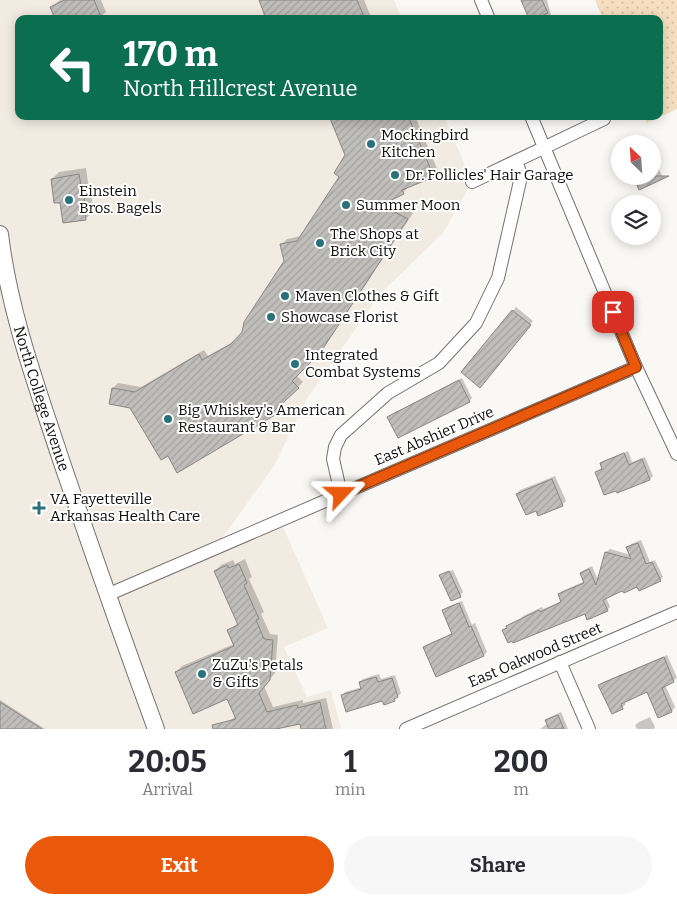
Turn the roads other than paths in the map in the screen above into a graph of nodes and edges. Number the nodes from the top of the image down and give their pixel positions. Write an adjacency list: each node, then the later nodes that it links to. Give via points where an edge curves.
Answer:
1 (481, 0): 2 (street)
2 (487, 15)
3 (533, 120): 5 (street)
4 (602, 120): 5 (street)
5 (544, 148): 6 (street); 9 (street)
6 (516, 161): 7 (street); 11 (street, via 520,181 498,278 476,323 440,363 388,393 341,435 332,459)
7 (472, 182)
8 (0, 234): 12 (main road, North College Avenue, via 3,262 28,361)
9 (636, 367): 10 (street); 11 (street, East Abshier Drive)
10 (677, 454)
11 (341, 494): 12 (street, East Abshier Drive)
12 (107, 595): 15 (main road, North College Avenue)
13 (677, 612): 14 (street, East Oakwood Street)
14 (560, 662): 16 (street, East Oakwood Street); 17 (street)
15 (156, 729)
16 (406, 729)
17 (589, 729)

